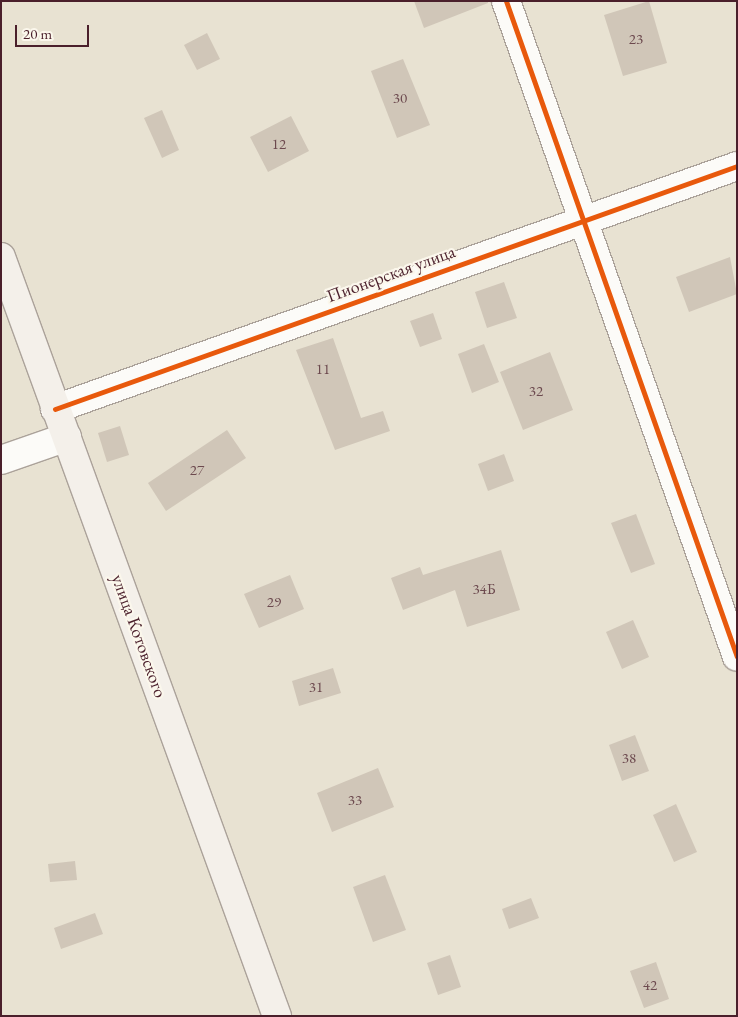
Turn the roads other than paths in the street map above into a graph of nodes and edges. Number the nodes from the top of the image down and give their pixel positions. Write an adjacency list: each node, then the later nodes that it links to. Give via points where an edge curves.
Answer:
1 (506, 1): 3 (street)
2 (737, 166): 3 (street, Пионерская улица)
3 (580, 220): 5 (street, Пионерская улица); 8 (street)
4 (1, 257): 5 (main road, улица Котовского)
5 (55, 409): 6 (main road, улица Котовского)
6 (67, 437): 7 (street); 9 (main road, улица Котовского)
7 (1, 460)
8 (737, 657)
9 (277, 1016)

